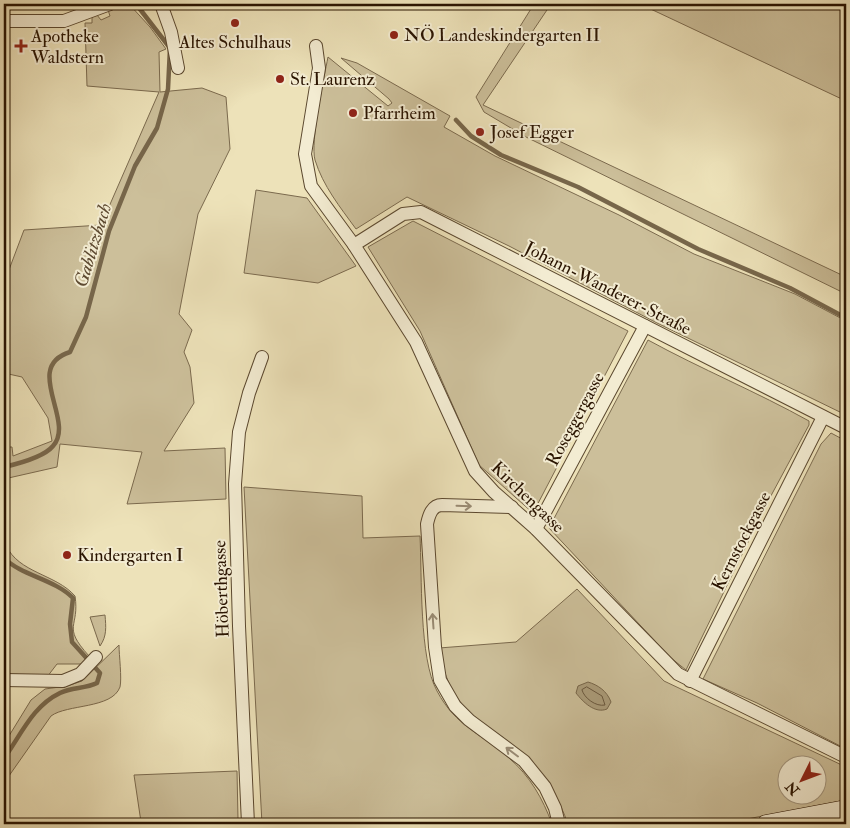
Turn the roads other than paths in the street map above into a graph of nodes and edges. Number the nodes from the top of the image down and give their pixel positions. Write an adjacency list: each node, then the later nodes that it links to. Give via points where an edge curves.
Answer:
1 (161, 4): 5 (street, via 172,32)
2 (108, 5): 3 (street, via 64,21)
3 (4, 21)
4 (316, 46): 6 (street, Kirchengasse, via 319,68 304,154 311,186)
5 (178, 68)
6 (354, 245): 7 (street, Johann-Wanderer-Straße, via 403,214 421,212); 11 (street, Kirchengasse, via 416,342 470,462 494,492)
7 (645, 326): 9 (street, Johann-Wanderer-Straße); 12 (street, Roseggergasse)
8 (262, 357): 18 (street, Höberthgasse, via 239,432 235,484)
9 (823, 417): 10 (street, Johann-Wanderer-Straße); 15 (street, Kernstockgasse)
10 (846, 428)
11 (512, 507): 12 (street, Kirchengasse); 19 (street, one-way to 11, via 545,787 524,761 455,706 440,680 435,647 427,524 432,509 442,504)
12 (536, 529): 15 (street, Kirchengasse, via 678,674)
13 (96, 657): 14 (street, via 80,674 63,681)
14 (4, 680)
15 (690, 681): 16 (street, Kirchengasse)
16 (846, 757)
17 (846, 809): 20 (street)
18 (248, 824)
19 (559, 824)
20 (766, 824)

